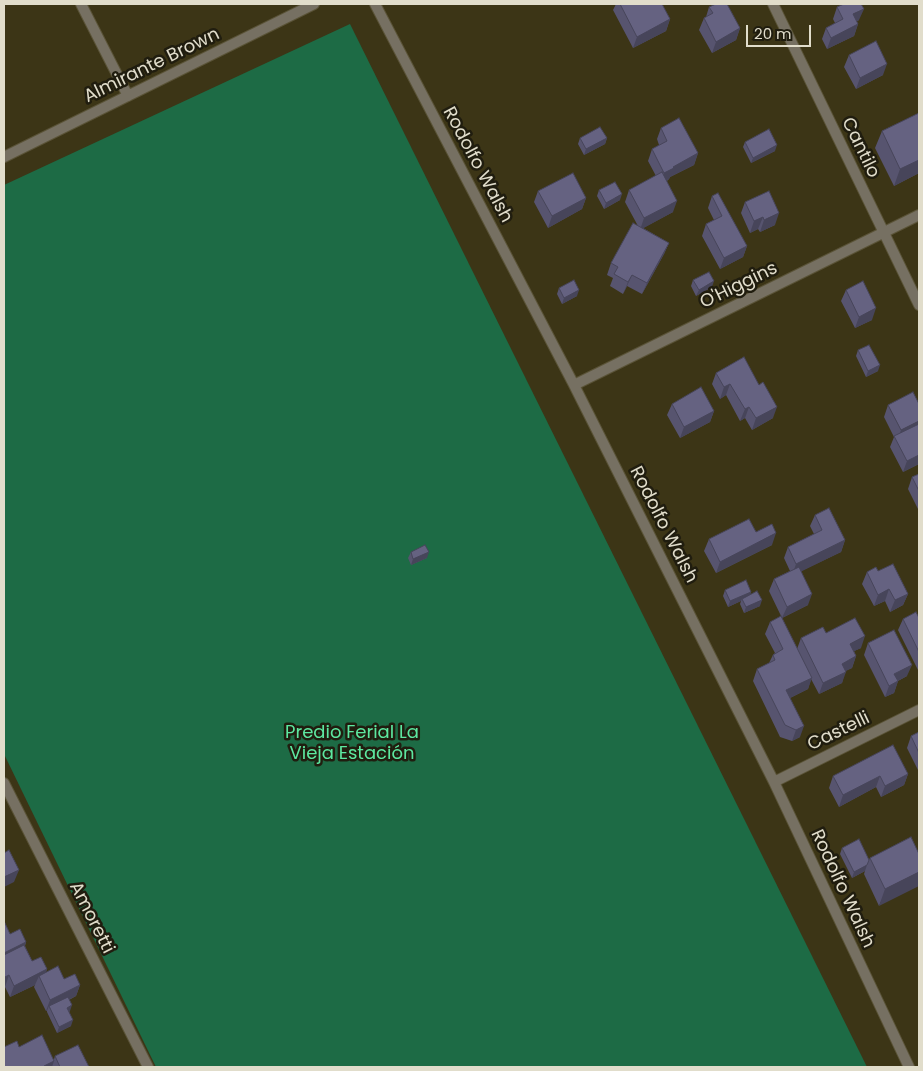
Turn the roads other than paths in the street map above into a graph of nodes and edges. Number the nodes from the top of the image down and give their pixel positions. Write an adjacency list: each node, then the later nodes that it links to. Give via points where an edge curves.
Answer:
1 (81, 4): 5 (street)
2 (314, 4): 5 (street, Almirante Brown)
3 (375, 4): 10 (street, Rodolfo Walsh)
4 (773, 4): 8 (street, Cantilo)
5 (128, 96): 6 (street, Almirante Brown)
6 (4, 157)
7 (919, 215): 8 (street, O'Higgins)
8 (884, 233): 9 (street, Cantilo); 10 (street, O'Higgins)
9 (919, 305)
10 (574, 385): 12 (street, Rodolfo Walsh)
11 (919, 710): 12 (street, Castelli)
12 (774, 782): 15 (street, Rodolfo Walsh)
13 (4, 783): 14 (street, Amoretti)
14 (148, 1067)
15 (909, 1067)

